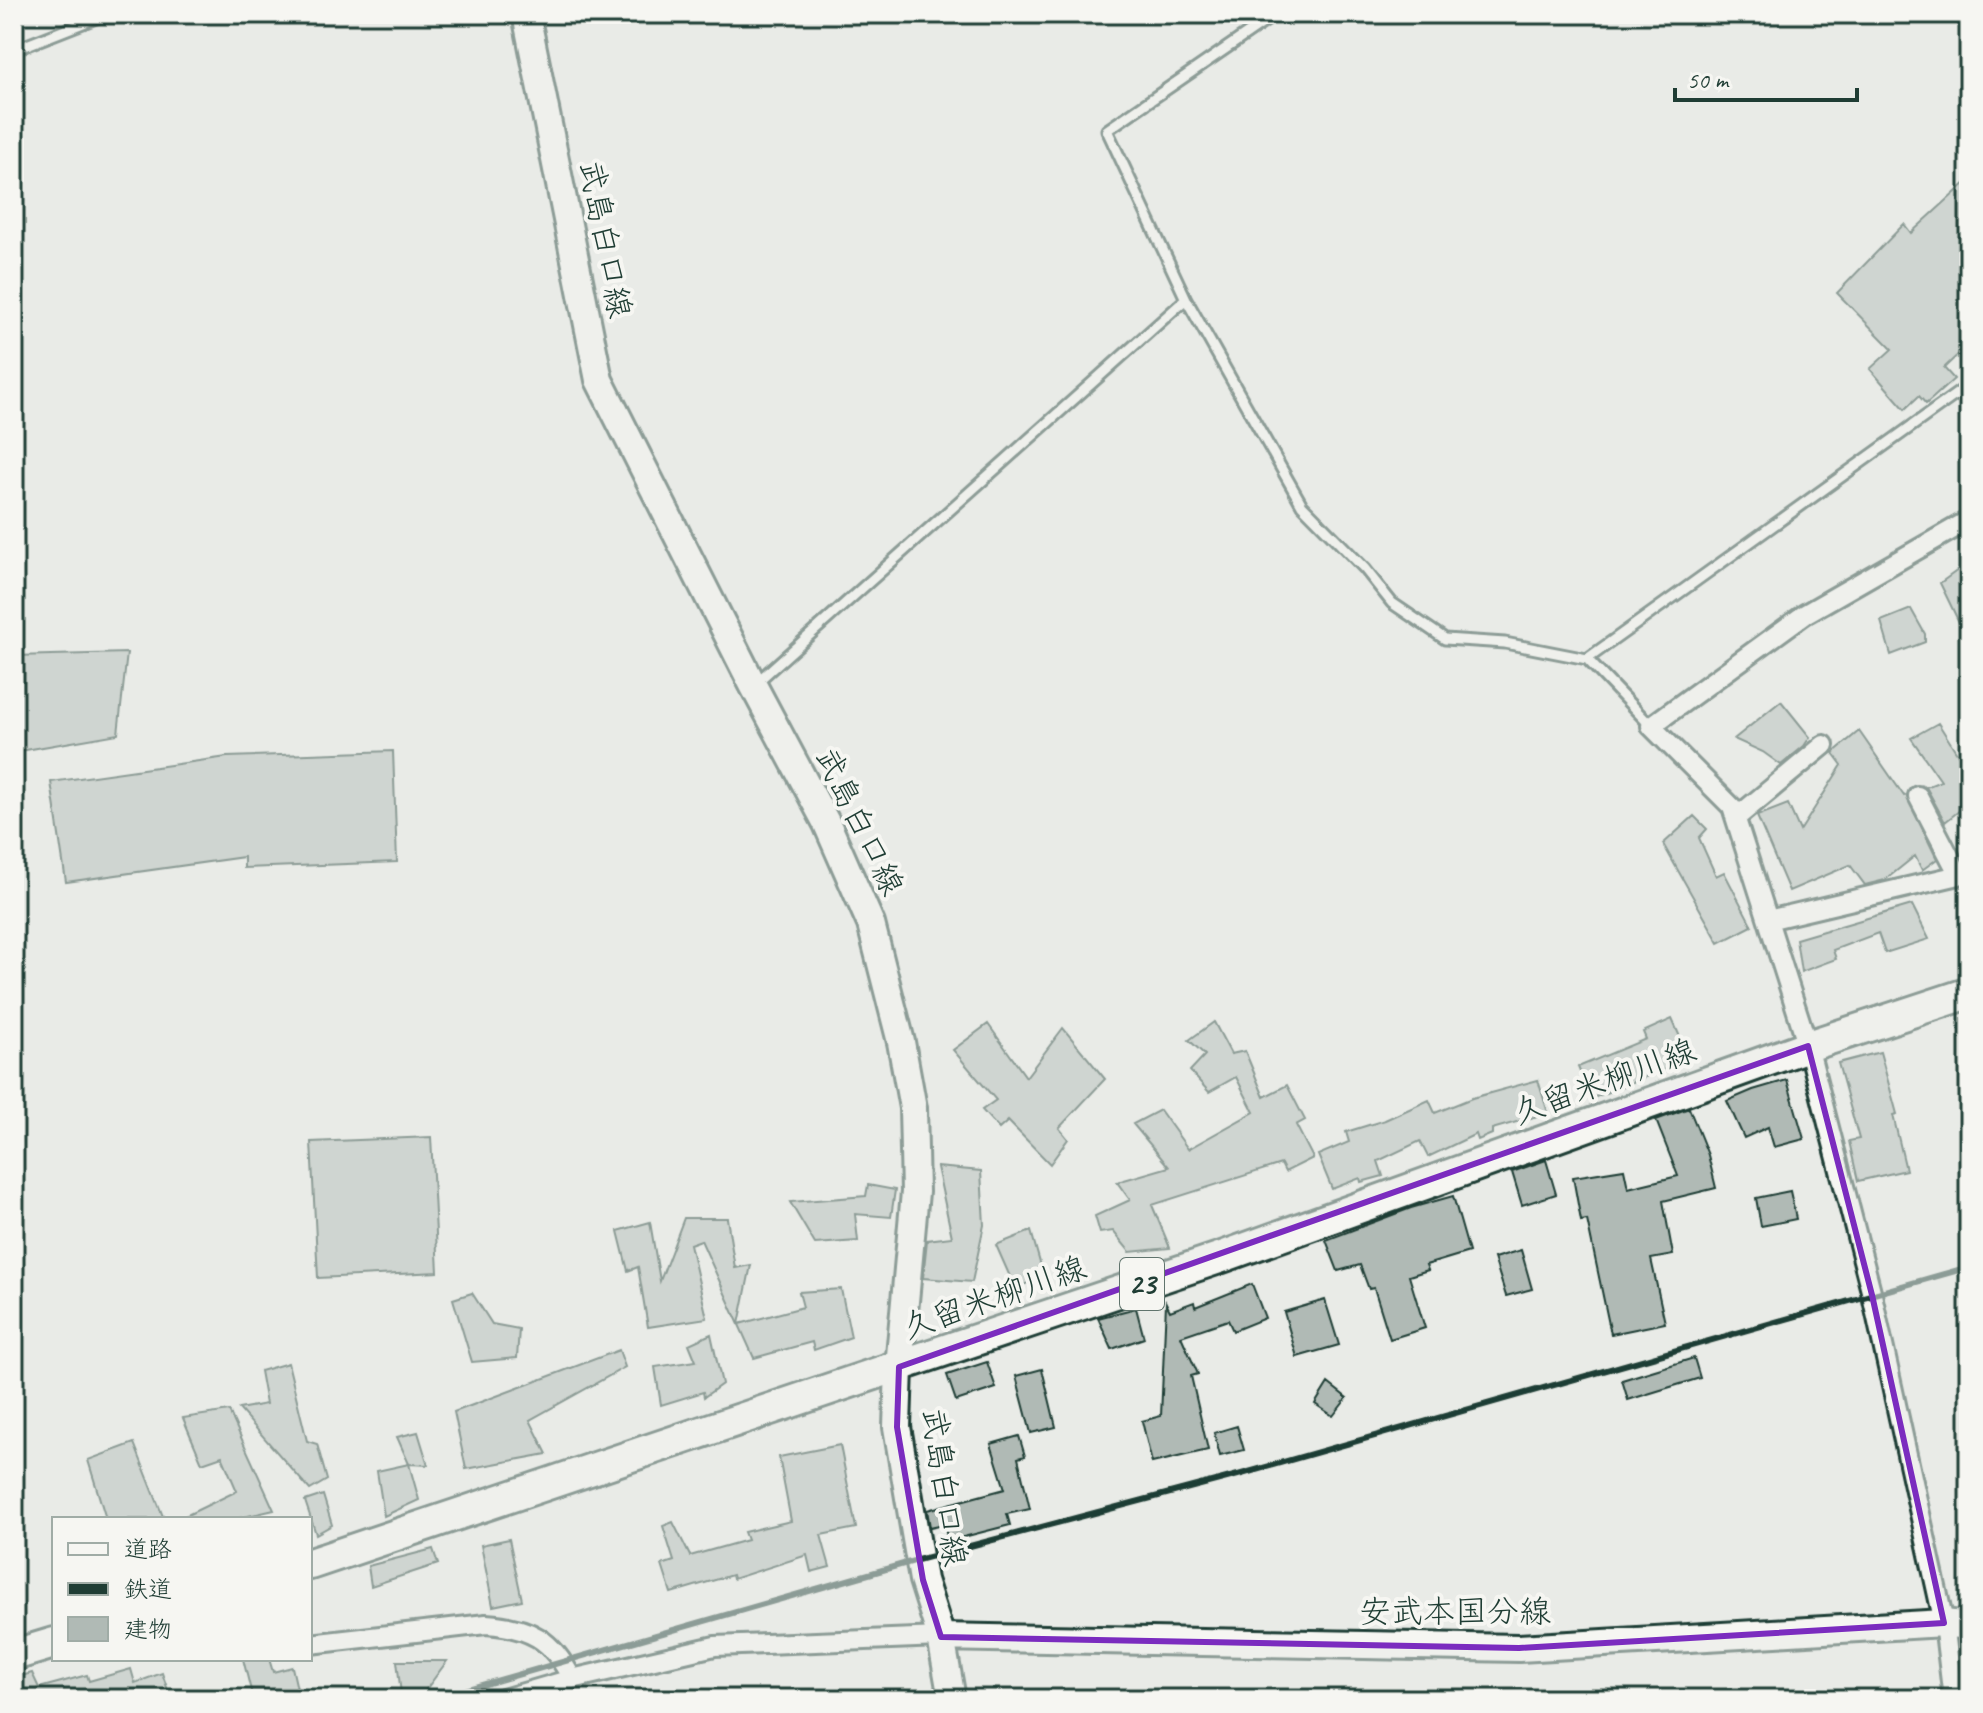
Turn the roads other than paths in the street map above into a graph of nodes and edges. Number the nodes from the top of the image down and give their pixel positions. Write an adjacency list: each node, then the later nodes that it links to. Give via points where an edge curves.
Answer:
1 (106, 14): 4 (lane)
2 (526, 14): 9 (main road, 武島白口線, via 599,380)
3 (1276, 14): 5 (lane, via 1107,130)
4 (14, 50)
5 (1186, 299): 8 (lane, via 1302,505 1392,603 1445,639 1505,643); 9 (lane)
6 (1969, 385): 8 (lane)
7 (1969, 520): 10 (street, via 1805,614)
8 (1587, 659): 10 (lane)
9 (753, 685): 17 (main road, 武島白口線, via 827,824 871,924 901,1042 913,1108 915,1192)
10 (1651, 726): 13 (street, via 1732,807)
11 (1824, 745): 13 (street)
12 (1918, 796): 14 (street, via 1959,875)
13 (1736, 818): 14 (street)
14 (1768, 920): 16 (street)
15 (1969, 993): 16 (main road, 久留米柳川線 / 23)
16 (1808, 1046): 17 (main road, 久留米柳川線 / 23); 19 (street)
17 (899, 1367): 18 (main road, 久留米柳川線 / 23); 20 (main road, 武島白口線, via 897,1427 923,1580)
18 (312, 1563)
19 (1956, 1624): 20 (main road, 安武本国分線, via 1519,1648); 27 (street)
20 (941, 1637): 24 (street, via 715,1646); 26 (main road, 武島白口線)
21 (52, 1644): 23 (main road)
22 (312, 1644): 24 (street, via 486,1624 515,1626 542,1638)
23 (14, 1655)
24 (572, 1679): 25 (street)
25 (503, 1699)
26 (952, 1699)
27 (1953, 1699)

